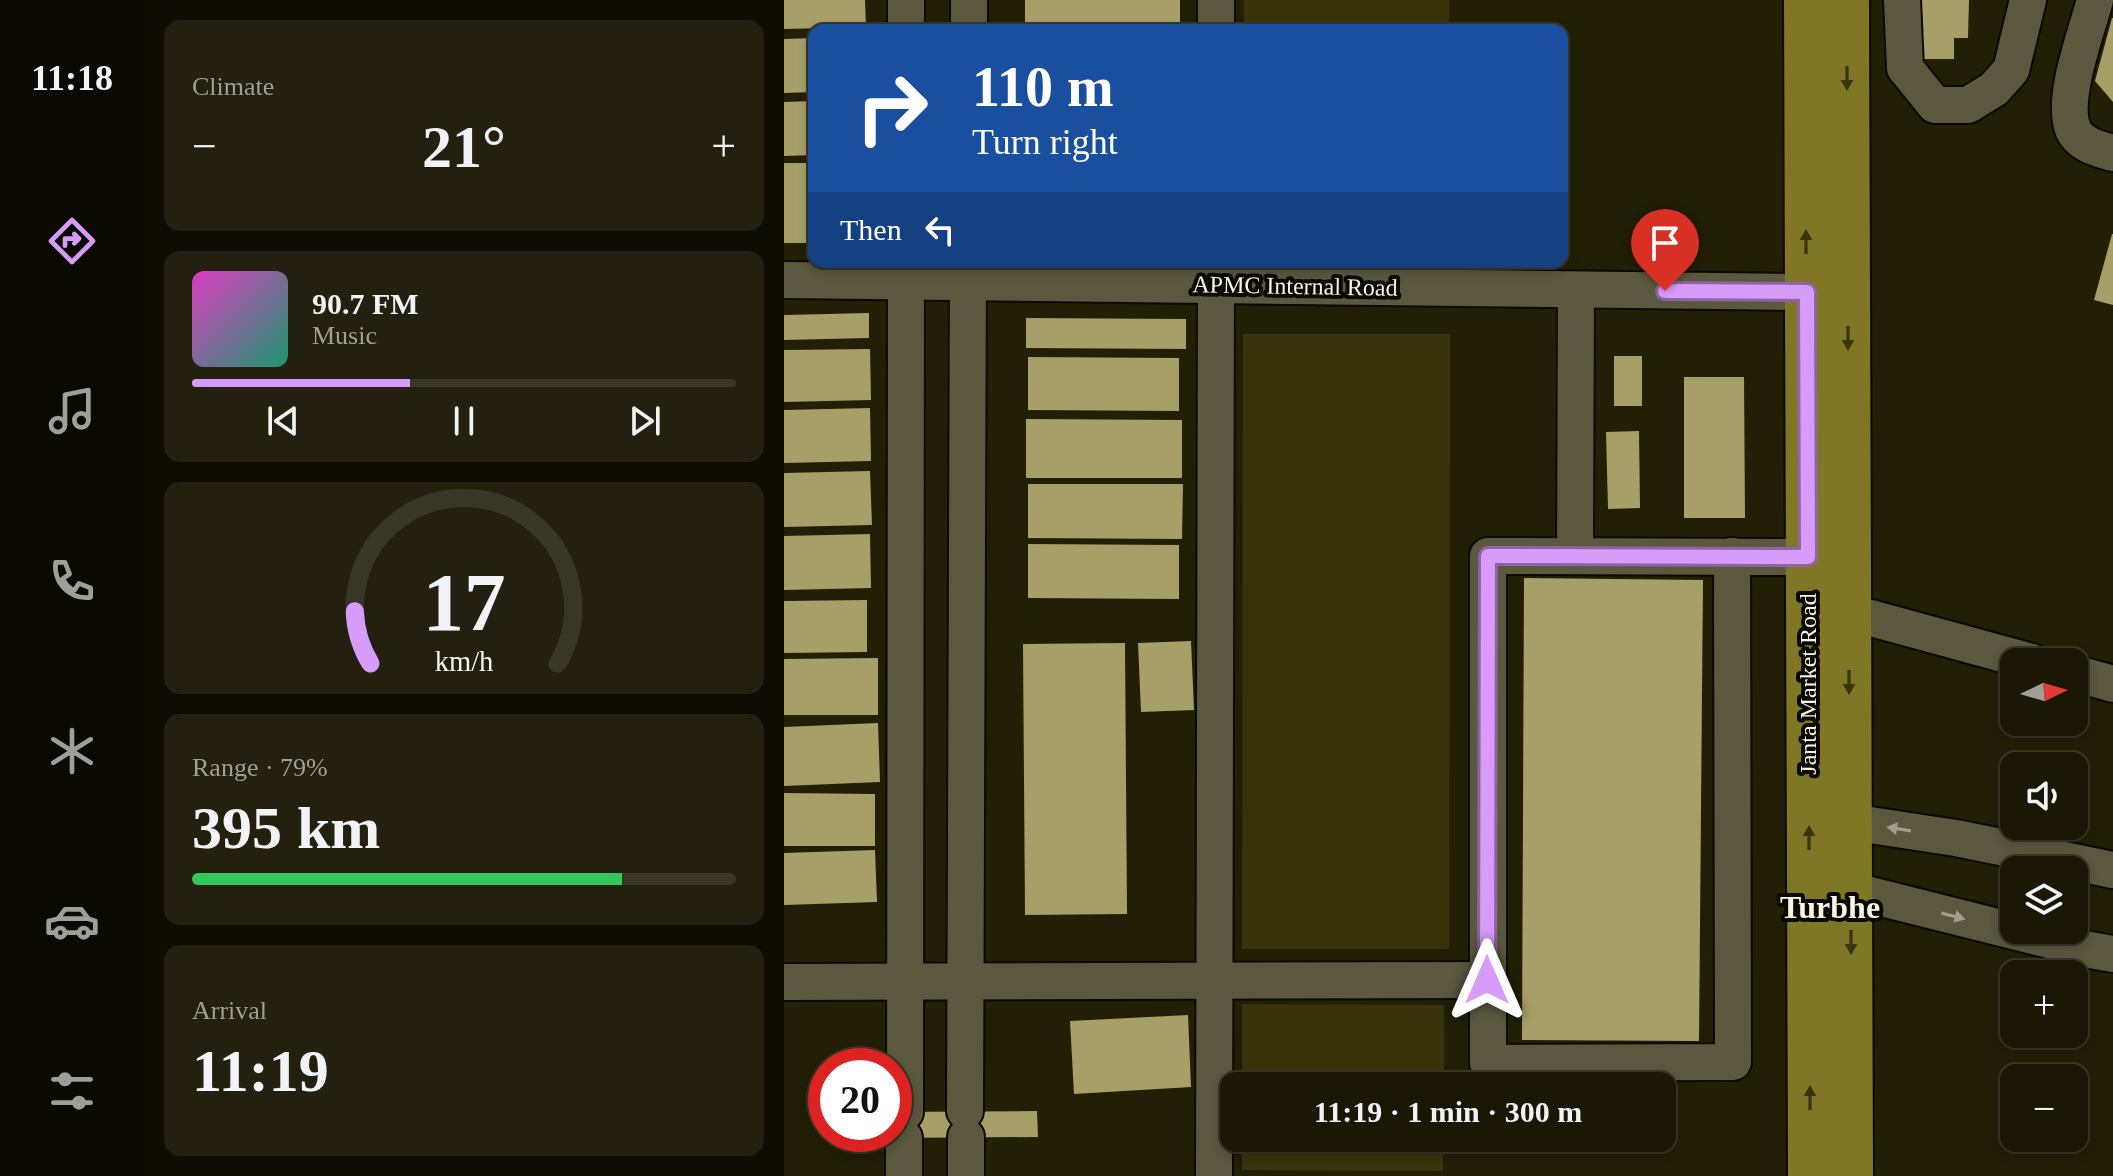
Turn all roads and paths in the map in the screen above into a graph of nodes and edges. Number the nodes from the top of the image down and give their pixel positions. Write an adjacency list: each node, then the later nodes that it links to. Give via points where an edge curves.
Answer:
1 (906, 0): 9 (street)
2 (969, 0): 10 (street)
3 (1216, 0): 11 (street)
4 (1806, 0): 18 (main road, Janta Market Road, one-way to 4)
5 (1847, 0): 22 (main road, Janta Market Road, one-way to 22)
6 (1902, 0): 7 (street, via 1905,68 1935,105 1968,105 1994,89 2011,70)
7 (2028, 0)
8 (2095, 0): 12 (street, via 2070,95 2070,115 2075,133 2088,145)
9 (906, 24)
10 (969, 24)
11 (1216, 24)
12 (2113, 153)
13 (906, 272): 14 (street, APMC Internal Road); 16 (street, APMC Internal Road); 33 (street)
14 (968, 272): 15 (street, APMC Internal Road); 34 (street)
15 (1216, 274): 17 (street, APMC Internal Road); 31 (street)
16 (784, 280)
17 (1576, 290): 18 (street, APMC Internal Road); 19 (street)
18 (1807, 292): 21 (main road, Janta Market Road)
19 (1575, 556): 20 (street); 30 (street, via 1488,556)
20 (1732, 556): 21 (street); 30 (street, via 1733,1062 1488,1063)
21 (1808, 557): 38 (main road, Janta Market Road, one-way to 21)
22 (1849, 612): 23 (street); 26 (main road, Janta Market Road, one-way to 26)
23 (2000, 653)
24 (2088, 677): 25 (street)
25 (2113, 684)
26 (1850, 822): 27 (street, one-way to 26); 28 (main road, Janta Market Road)
27 (2113, 870)
28 (1850, 890): 29 (street, one-way to 29); 39 (main road, Janta Market Road, one-way to 39)
29 (2113, 954)
30 (1487, 980): 31 (street)
31 (1214, 981): 34 (street); 37 (street)
32 (784, 982): 33 (street)
33 (904, 982): 34 (street); 35 (street)
34 (966, 982): 36 (street)
35 (904, 1176)
36 (966, 1176)
37 (1214, 1176)
38 (1810, 1176)
39 (1851, 1176)

